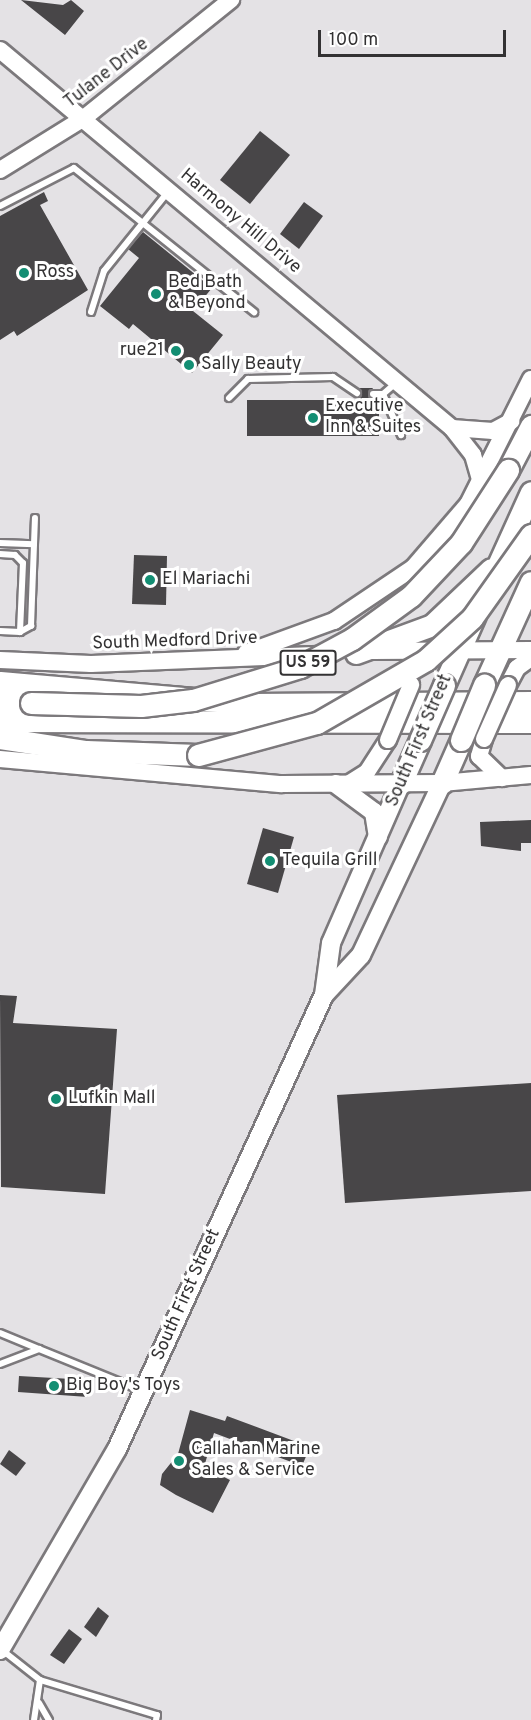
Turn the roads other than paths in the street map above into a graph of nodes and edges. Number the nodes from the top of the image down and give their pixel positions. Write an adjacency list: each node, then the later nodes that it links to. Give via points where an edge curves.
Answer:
1 (231, 0): 3 (street, Tulane Drive)
2 (0, 50): 3 (street, Harmony Hill Drive)
3 (84, 118): 4 (street, Tulane Drive); 5 (street, Harmony Hill Drive)
4 (0, 170)
5 (170, 190): 7 (lane); 11 (street, Harmony Hill Drive)
6 (0, 206): 7 (lane, via 74,168)
7 (144, 221): 8 (lane, via 104,271); 9 (lane)
8 (91, 312)
9 (254, 312)
10 (531, 380): 16 (street)
11 (397, 382): 14 (lane); 17 (street, Harmony Hill Drive)
12 (357, 393): 15 (lane, via 333,377 248,379)
13 (373, 394): 14 (lane)
14 (384, 394): 18 (lane)
15 (229, 398)
16 (522, 423): 17 (street, via 493,431); 19 (street); 39 (highway, US 59, bridge, via 508,470 461,543 411,596 352,639 300,667 193,700 141,706)
17 (453, 428): 19 (street, Harmony Hill Drive, via 472,455)
18 (400, 435)
19 (481, 483): 37 (street, via 444,536 377,597 334,621)
20 (531, 492): 26 (highway, South First Street)
21 (36, 518): 24 (lane)
22 (531, 535): 43 (highway, bridge, via 471,618 426,660 318,723 198,755 86,751)
23 (0, 543): 24 (lane)
24 (34, 544): 29 (lane, via 31,626)
25 (0, 554): 29 (lane, via 15,555 23,563)
26 (501, 557): 30 (highway, South First Street); 34 (highway, via 432,625)
27 (531, 582): 31 (highway, South First Street)
28 (0, 631): 29 (lane)
29 (20, 632)
30 (459, 649): 31 (street, South Medford Drive); 33 (street, South Medford Drive); 47 (highway, South First Street, bridge)
31 (499, 649): 32 (street, South Medford Drive); 48 (highway, South First Street, bridge)
32 (531, 650)
33 (408, 651): 34 (street, South Medford Drive); 49 (street, bridge, via 411,685 388,740 368,772)
34 (356, 652): 37 (street, South Medford Drive)
35 (531, 658): 46 (street, bridge, via 517,668 479,756)
36 (0, 660): 37 (street, South Medford Drive)
37 (217, 662)
38 (0, 682): 40 (highway, via 249,704)
39 (0, 701)
40 (531, 702)
41 (0, 721): 42 (highway)
42 (531, 722)
43 (0, 738)
44 (0, 759): 49 (street, via 154,776)
45 (531, 775): 46 (street)
46 (502, 778): 48 (street)
47 (401, 783): 48 (street); 49 (street); 50 (main road, South First Street)
48 (442, 783): 51 (main road, South First Street, via 361,955)
49 (341, 784): 50 (main road, via 374,812)
50 (378, 838): 51 (main road, South First Street, via 331,943)
51 (324, 995): 55 (main road, South First Street)
52 (0, 1333): 53 (lane)
53 (39, 1349): 54 (lane); 55 (lane)
54 (0, 1364)
55 (147, 1383): 56 (main road, South First Street, via 117,1449)
56 (0, 1649): 57 (lane)
57 (40, 1680): 58 (lane); 61 (lane, via 157,1715)
58 (39, 1703): 59 (lane); 60 (lane)
59 (34, 1720)
60 (49, 1720)
61 (156, 1720)

